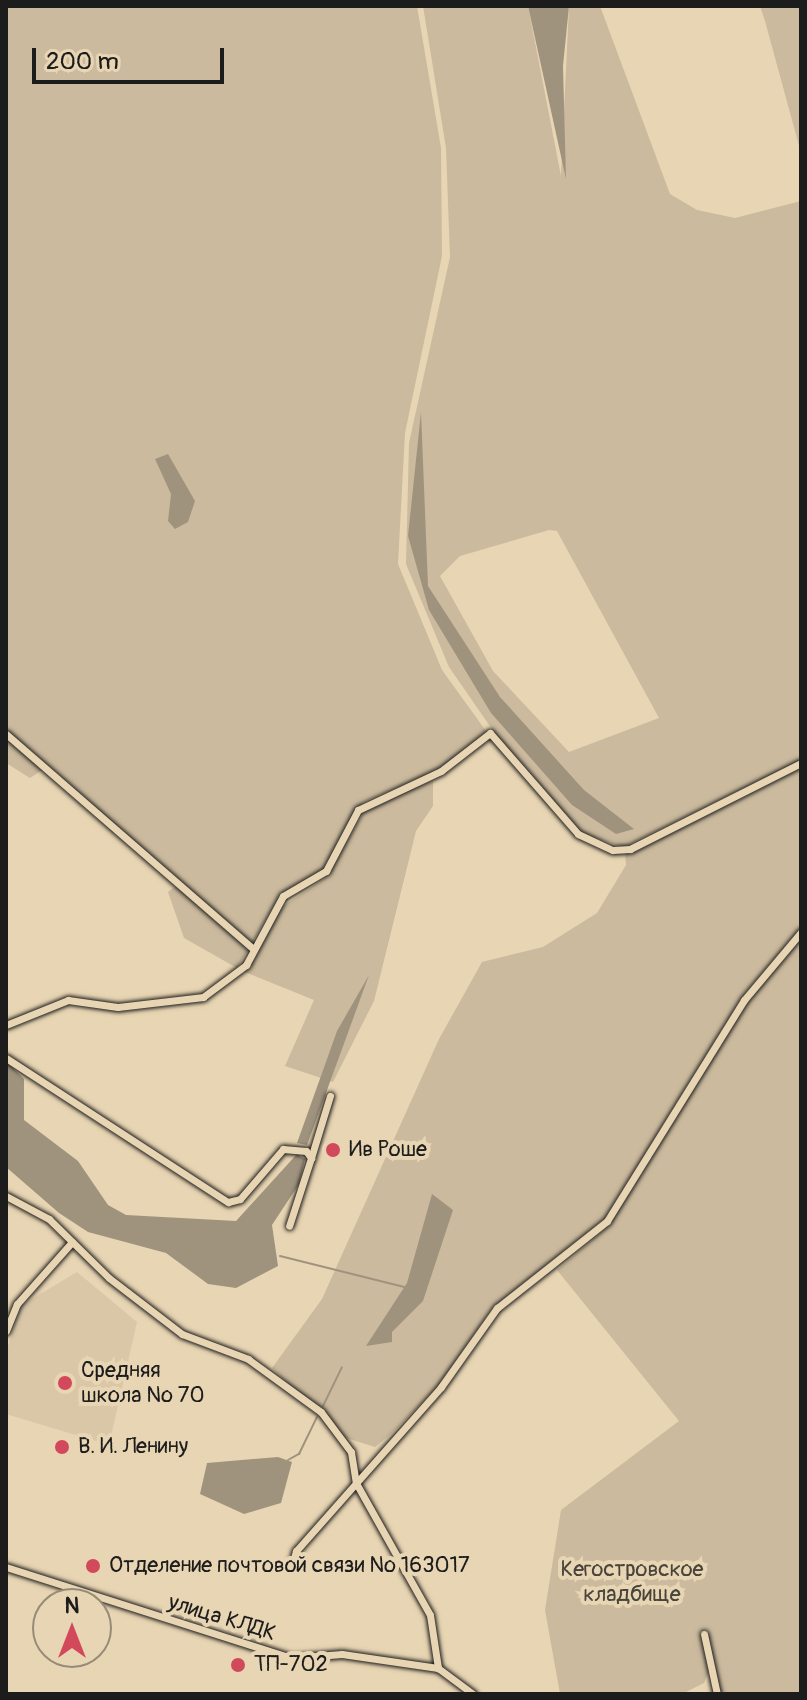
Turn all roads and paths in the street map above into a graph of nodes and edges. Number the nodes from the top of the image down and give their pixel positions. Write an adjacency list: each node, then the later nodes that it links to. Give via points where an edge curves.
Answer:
1 (6, 734): 4 (street)
2 (801, 763): 4 (street, via 630,849 613,850 578,834 490,733 441,771 358,810 326,871 283,896)
3 (801, 932): 13 (street, via 744,1000 607,1221 497,1308 441,1387)
4 (252, 948): 5 (street, via 246,965 203,997 118,1007 68,1000)
5 (6, 1025)
6 (6, 1058): 8 (street, via 228,1202 240,1199 283,1149)
7 (330, 1096): 8 (street)
8 (311, 1158): 10 (street)
9 (6, 1196): 11 (street, via 49,1219)
10 (289, 1226)
11 (72, 1242): 12 (street, via 17,1304); 13 (street, via 182,1334 281,1378 321,1412 351,1452)
12 (6, 1331)
13 (356, 1483): 14 (street); 17 (street, via 430,1615)
14 (292, 1565)
15 (6, 1567): 17 (street, улица КЛДК, via 291,1658 342,1654)
16 (704, 1634): 19 (street)
17 (438, 1668): 18 (street)
18 (473, 1694)
19 (717, 1694)

